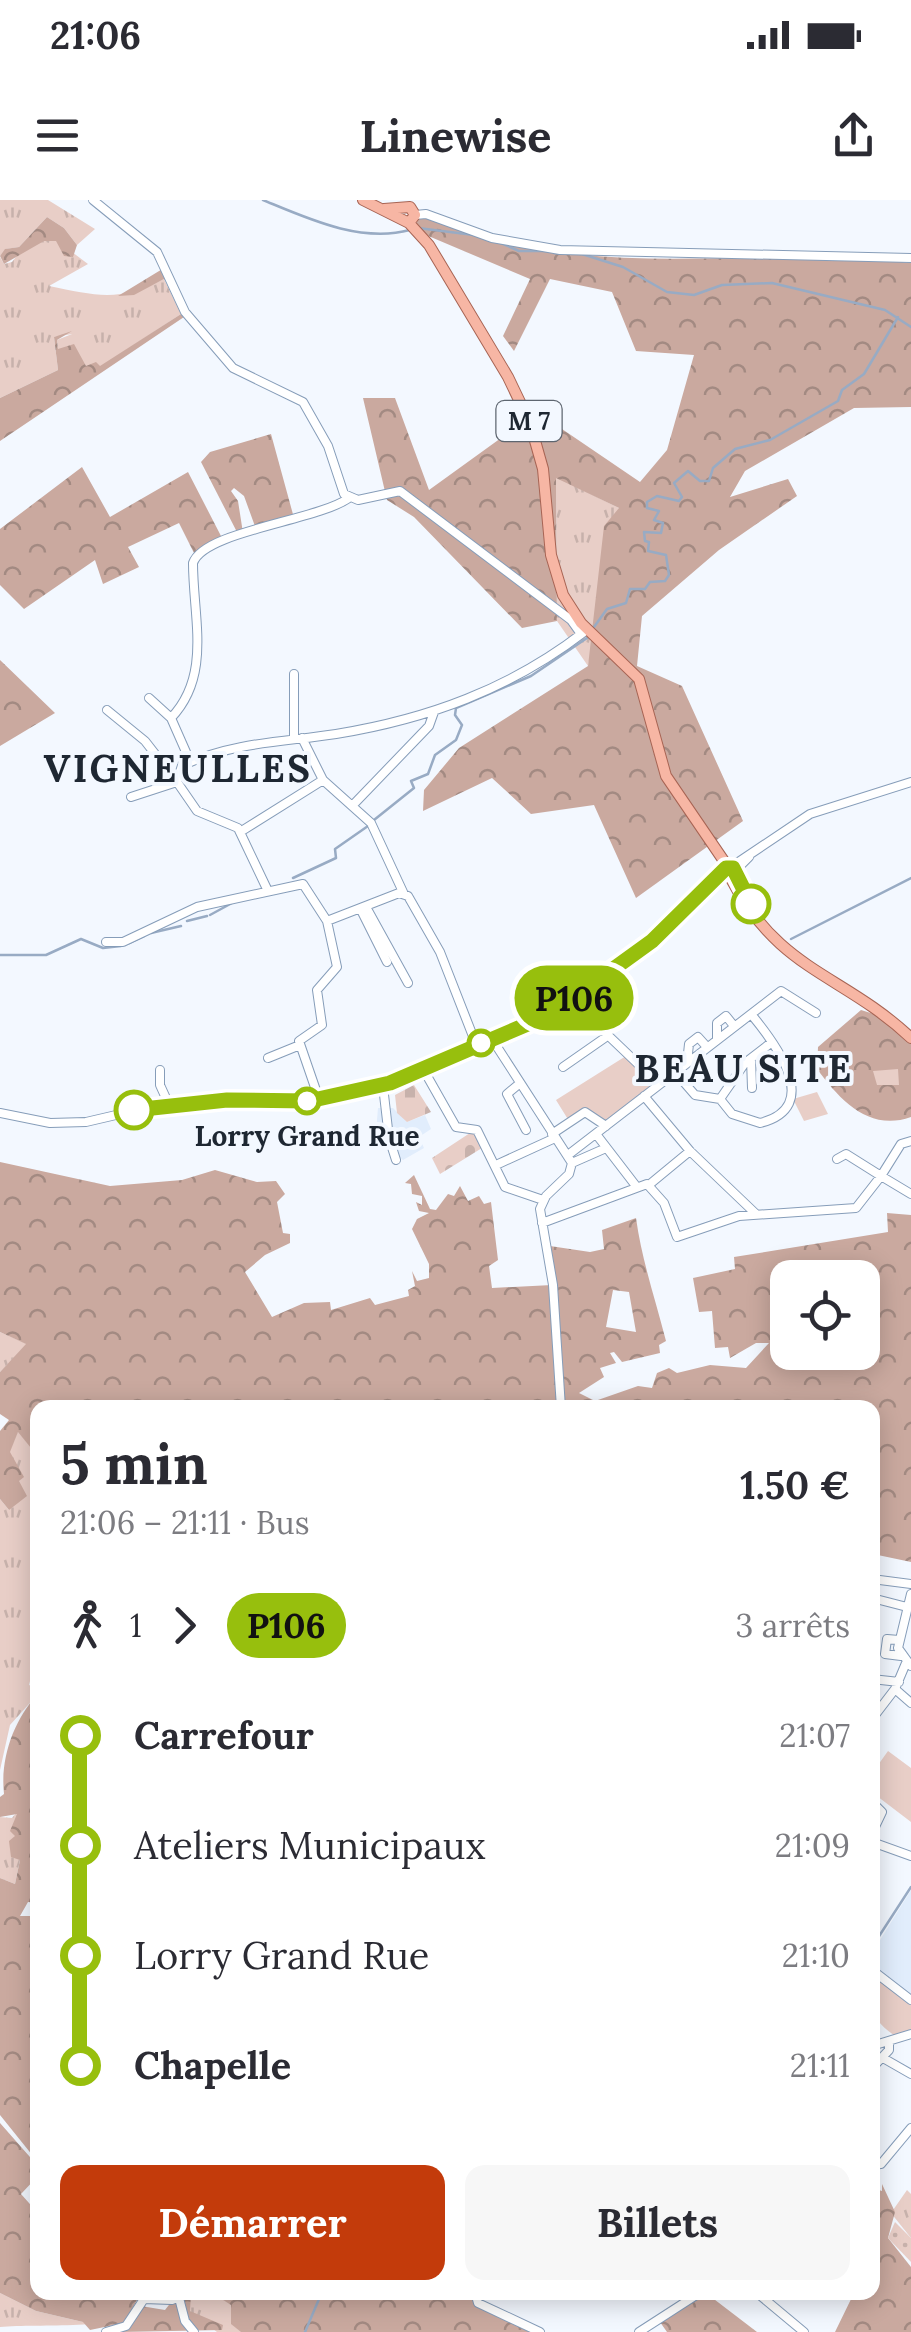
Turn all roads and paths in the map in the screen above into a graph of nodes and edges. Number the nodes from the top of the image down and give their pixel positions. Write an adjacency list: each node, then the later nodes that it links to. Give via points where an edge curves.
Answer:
1 (92, 200): 5 (street, via 157,252 185,312 234,368 303,402)
2 (362, 200): 3 (main road)
3 (408, 216): 4 (street, via 426,214 492,238 560,250); 6 (main road, M 7, via 441,261 530,423 543,469 554,570)
4 (911, 258)
5 (349, 498): 6 (street, via 400,491); 11 (street, via 330,510 214,543 195,556 200,649 192,692)
6 (588, 632): 10 (street, via 523,676); 20 (main road, M 7, via 644,688 671,786)
7 (294, 674): 12 (street)
8 (149, 698): 11 (street)
9 (107, 710): 15 (street, via 145,741)
10 (434, 712): 12 (street); 18 (street, via 430,726)
11 (171, 718): 13 (street)
12 (298, 738): 13 (street, via 236,746); 14 (street)
13 (186, 764): 15 (street)
14 (322, 780): 18 (street); 19 (street)
15 (178, 782): 17 (street); 19 (street, via 197,811)
16 (909, 782): 20 (street, via 810,814)
17 (131, 797)
18 (352, 806): 22 (street, via 371,824)
19 (240, 832): 21 (street)
20 (728, 873): 28 (street, via 652,941); 32 (main road, M 7, via 769,934 802,965)
21 (267, 890): 24 (street, via 303,884); 25 (street, via 197,907 123,942)
22 (402, 892): 23 (street); 35 (street, via 429,928)
23 (363, 908): 24 (street); 26 (street); 27 (street)
24 (327, 921): 36 (street, via 336,972 317,990 322,1025)
25 (106, 942)
26 (387, 962)
27 (408, 983)
28 (571, 1000): 31 (street); 33 (street)
29 (816, 1013): 30 (street, via 782,991)
30 (751, 1014): 34 (street); 42 (street)
31 (606, 1037): 40 (street); 44 (street)
32 (911, 1038)
33 (492, 1039): 35 (street); 43 (street)
34 (772, 1042): 38 (street); 48 (street, via 792,1083 784,1110 753,1122 732,1114)
35 (476, 1044): 39 (street)
36 (300, 1045): 37 (street); 49 (street)
37 (268, 1058)
38 (751, 1059): 46 (street); 48 (street)
39 (422, 1066): 45 (street); 62 (street, via 456,1127 477,1130)
40 (563, 1067)
41 (160, 1070): 50 (street)
42 (675, 1072): 44 (street); 48 (street, via 695,1095)
43 (519, 1084): 53 (street, via 506,1094); 55 (street)
44 (660, 1084): 47 (street)
45 (384, 1085): 49 (street); 61 (street)
46 (752, 1088)
47 (644, 1096): 52 (street); 58 (street)
48 (720, 1098)
49 (320, 1099): 50 (street)
50 (170, 1107): 51 (street, via 86,1122)
51 (0, 1114)
52 (606, 1126): 54 (street); 55 (street, via 586,1112)
53 (526, 1130)
54 (596, 1134): 57 (street); 60 (street)
55 (553, 1136): 60 (street); 62 (street)
56 (911, 1141): 63 (street, via 901,1144)
57 (606, 1148): 60 (street); 65 (street)
58 (690, 1151): 64 (street); 67 (street)
59 (836, 1158): 63 (street, via 846,1154)
60 (570, 1159): 68 (street, via 569,1174)
61 (396, 1160)
62 (496, 1165): 68 (street, via 505,1187)
63 (881, 1176): 66 (street); 69 (street, via 856,1208)
64 (650, 1184): 65 (street); 70 (street, via 675,1236)
65 (636, 1186): 71 (street)
66 (911, 1194)
67 (739, 1196): 69 (street); 70 (street)
68 (542, 1200): 71 (street)
69 (756, 1214): 70 (street)
70 (743, 1216)
71 (542, 1223): 72 (street)
72 (561, 1400)
73 (880, 1579): 74 (street)
74 (911, 1584)
75 (911, 1594): 77 (street)
76 (880, 1600): 77 (street)
77 (908, 1607): 78 (street, via 899,1640 887,1639 886,1654)
78 (906, 1661): 80 (street)
79 (880, 1681): 80 (street)
80 (897, 1686): 81 (street); 82 (street)
81 (911, 1704)
82 (880, 1708)
83 (880, 1845): 84 (street)
84 (911, 1856)
85 (880, 1976): 86 (street)
86 (911, 2000)
87 (911, 2034): 88 (street)
88 (889, 2042): 89 (street); 90 (street)
89 (880, 2044)
90 (883, 2058): 91 (street); 92 (street)
91 (880, 2061)
92 (911, 2074)
93 (911, 2128): 94 (street)
94 (880, 2164)
95 (142, 2300): 100 (street, via 126,2326)
96 (180, 2300): 101 (street)
97 (477, 2300): 102 (street)
98 (689, 2300): 103 (street)
99 (766, 2300): 104 (street)
100 (106, 2332)
101 (194, 2332)
102 (540, 2332)
103 (639, 2332)
104 (804, 2332)

